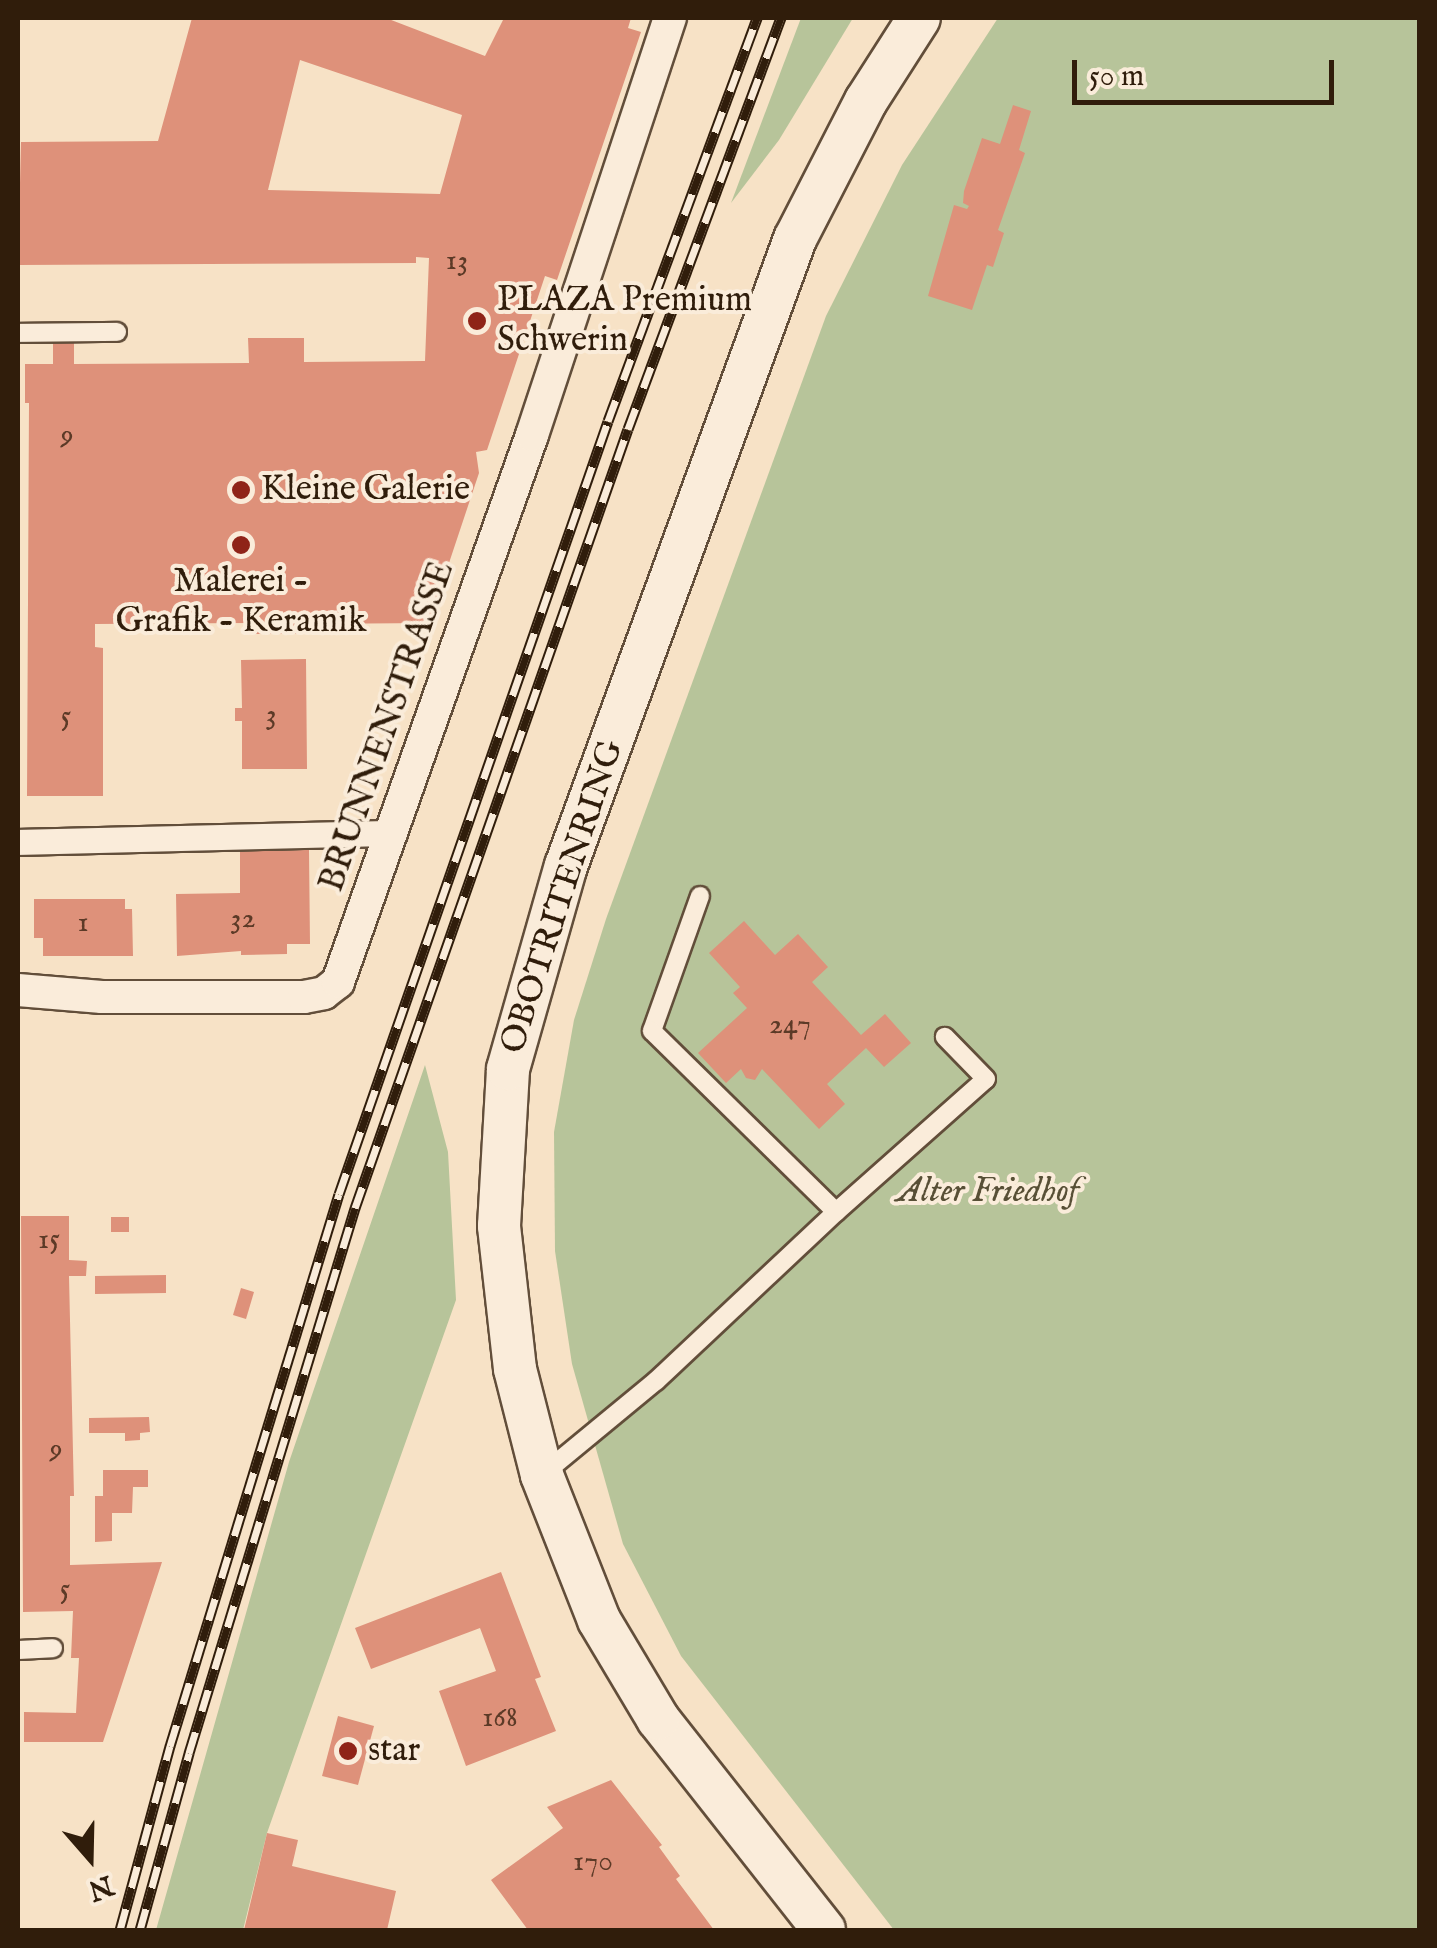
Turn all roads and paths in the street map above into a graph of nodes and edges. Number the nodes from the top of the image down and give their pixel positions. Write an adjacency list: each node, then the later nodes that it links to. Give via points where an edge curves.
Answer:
1 (670, 18): 5 (street, BRUNNENSTRASSE)
2 (919, 18): 11 (street, OBOTRITENRING, via 866,101 795,239 566,866 508,1069 499,1226 515,1369)
3 (117, 332): 4 (lane)
4 (18, 333)
5 (394, 832): 6 (street); 8 (street, BRUNNENSTRASSE, via 346,969 324,993 102,997)
6 (18, 842)
7 (700, 896): 10 (lane, via 652,1031)
8 (18, 990)
9 (945, 1036): 10 (lane, via 986,1080)
10 (836, 1212): 11 (lane, via 656,1381)
11 (542, 1475): 14 (street, OBOTRITENRING, via 600,1620 658,1719)
12 (53, 1648): 13 (lane)
13 (18, 1650)
14 (824, 1930)

